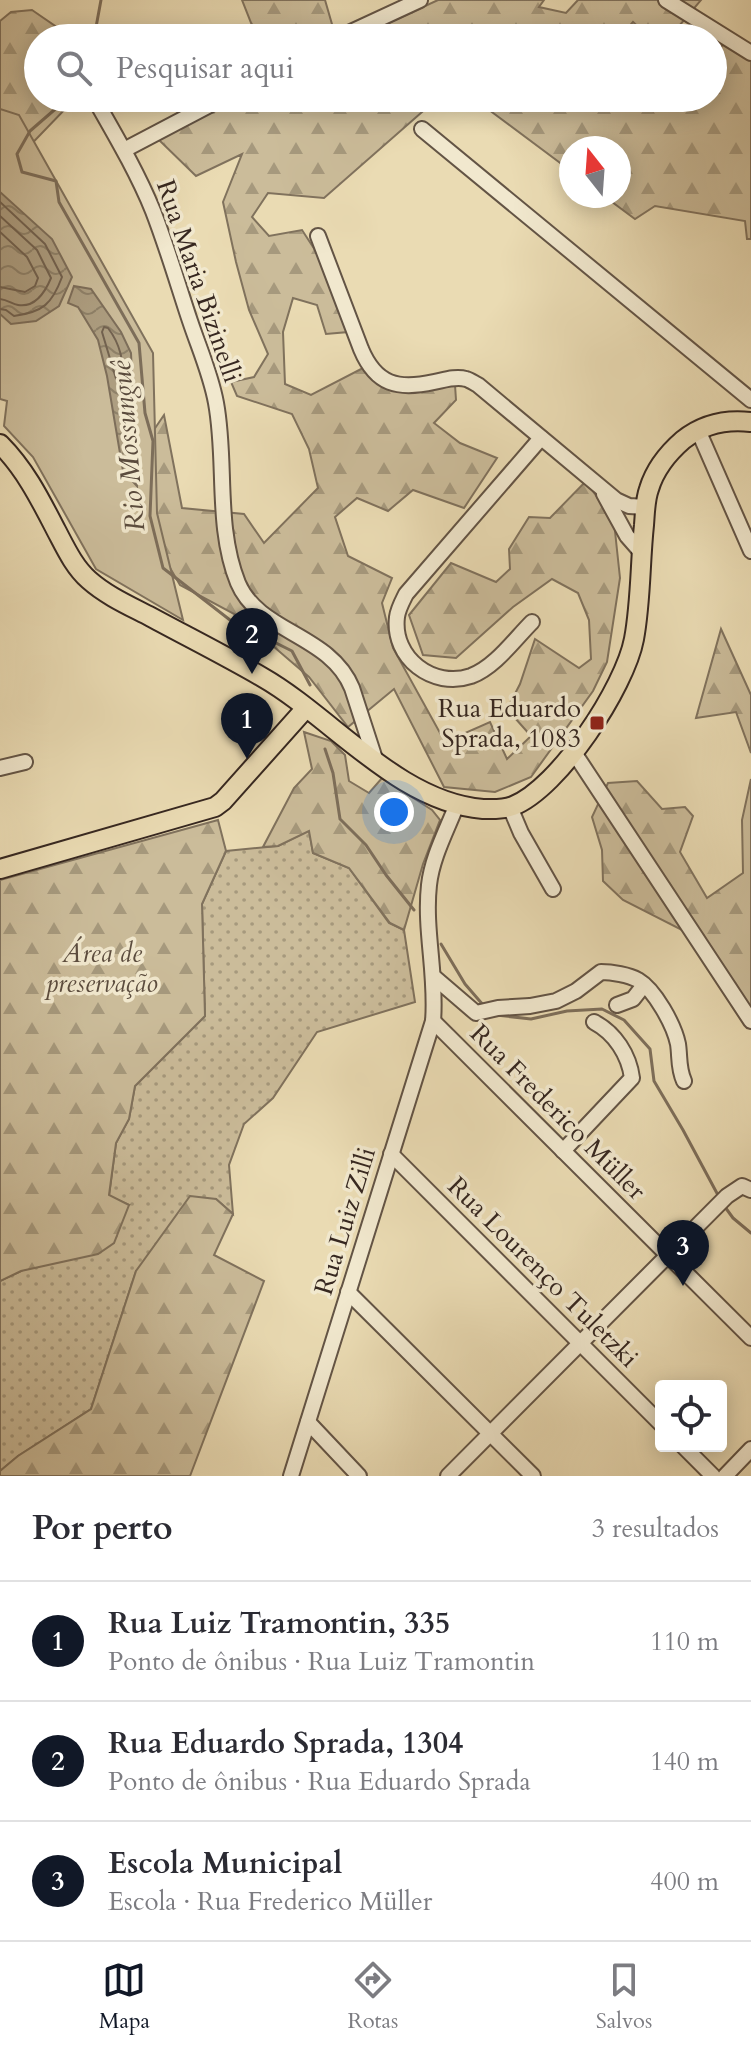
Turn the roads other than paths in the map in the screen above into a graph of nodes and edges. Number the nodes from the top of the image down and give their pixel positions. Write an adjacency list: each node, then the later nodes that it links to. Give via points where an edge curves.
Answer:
1 (420, 0): 3 (street)
2 (666, 0): 4 (street)
3 (368, 24)
4 (704, 24)
5 (727, 38): 6 (street)
6 (751, 53)
7 (102, 112): 10 (street, Rua Maria Bizinelli)
8 (196, 112): 10 (street)
9 (422, 129): 12 (street)
10 (124, 150): 25 (street, Rua Maria Bizinelli, via 153,211 212,387 226,543 240,588 256,609 339,665 348,677)
11 (318, 236): 15 (street, via 374,372 405,387 466,379)
12 (751, 400)
13 (751, 422): 14 (main road, via 721,422)
14 (698, 430): 18 (main road, via 656,472); 19 (street)
15 (541, 438): 17 (street); 21 (street, via 406,594 396,632 417,667 431,675 457,678 491,663)
16 (0, 444): 22 (main road, via 26,475 88,579 267,679)
17 (603, 490): 18 (street, via 629,506); 20 (street)
18 (646, 507): 20 (main road)
19 (751, 551)
20 (641, 552): 23 (main road, via 629,658 608,702)
21 (532, 622)
22 (306, 708): 25 (main road); 29 (main road, via 215,807)
23 (573, 751): 28 (main road, via 530,796); 36 (street)
24 (25, 762): 26 (street)
25 (376, 762): 27 (main road)
26 (0, 768)
27 (457, 804): 28 (main road); 31 (street, Rua Luiz Zilli, via 429,888)
28 (510, 807): 30 (street)
29 (0, 869)
30 (553, 889)
31 (434, 977): 33 (street); 35 (street, Rua Luiz Zilli)
32 (644, 985): 33 (street, via 601,972 556,1001 474,1012); 34 (street, via 633,999); 38 (street, via 673,1030)
33 (459, 1000): 35 (street)
34 (617, 1005)
35 (433, 1021): 39 (street, Rua Frederico Müller); 40 (street, Rua Luiz Zilli)
36 (751, 1021)
37 (594, 1022): 39 (street, via 617,1041 630,1066 631,1081)
38 (684, 1081)
39 (563, 1151): 42 (street, Rua Frederico Müller)
40 (391, 1154): 43 (street, Rua Luiz Zilli); 45 (street, Rua Lourenço Tuletzki)
41 (751, 1190): 42 (street, via 742,1186 722,1201)
42 (668, 1255): 44 (street, Rua Frederico Müller); 45 (street)
43 (348, 1292): 47 (street, Rua Luiz Zilli); 48 (street)
44 (751, 1338)
45 (580, 1343): 46 (street, Rua Lourenço Tuletzki); 48 (street)
46 (655, 1418)
47 (308, 1422): 51 (street, Rua Luiz Zilli); 52 (street)
48 (490, 1433): 53 (street); 54 (street)
49 (751, 1449): 56 (street)
50 (689, 1452): 55 (street)
51 (291, 1476)
52 (359, 1476)
53 (448, 1476)
54 (533, 1476)
55 (713, 1476)
56 (725, 1476)

